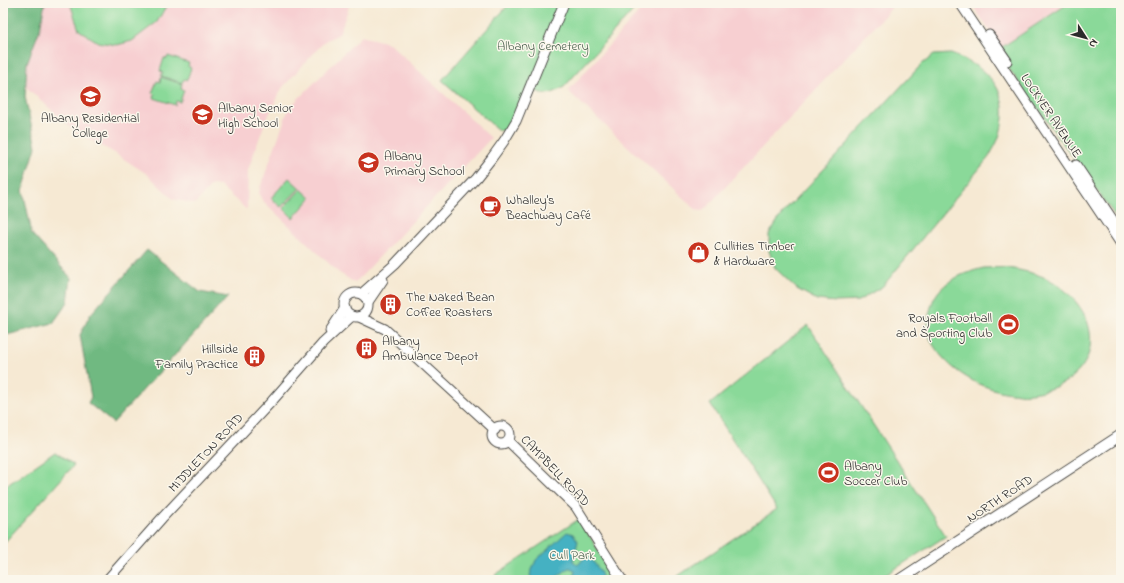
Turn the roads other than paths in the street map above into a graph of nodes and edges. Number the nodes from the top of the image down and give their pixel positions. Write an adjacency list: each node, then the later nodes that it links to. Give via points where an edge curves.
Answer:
1 (564, 3): 6 (main road, via 516,121 504,141 476,178)
2 (960, 3): 5 (main road, LOCKYER AVENUE)
3 (967, 3): 4 (main road, LOCKYER AVENUE)
4 (1121, 232)
5 (1121, 244)
6 (389, 271): 7 (main road); 8 (main road)
7 (361, 294): 8 (main road); 9 (main road, via 354,294 348,298)
8 (367, 306): 10 (main road, via 366,313); 11 (main road)
9 (345, 308): 10 (main road, via 349,314); 12 (main road, MIDDLETON ROAD)
10 (356, 316): 11 (main road); 12 (main road, MIDDLETON ROAD)
11 (385, 329): 15 (main road, CAMPBELL ROAD, via 495,430 492,435 494,441 500,444 508,441 576,507)
12 (323, 342): 14 (main road, MIDDLETON ROAD)
13 (1119, 436): 16 (main road, NORTH ROAD)
14 (107, 580)
15 (622, 580)
16 (899, 580)

